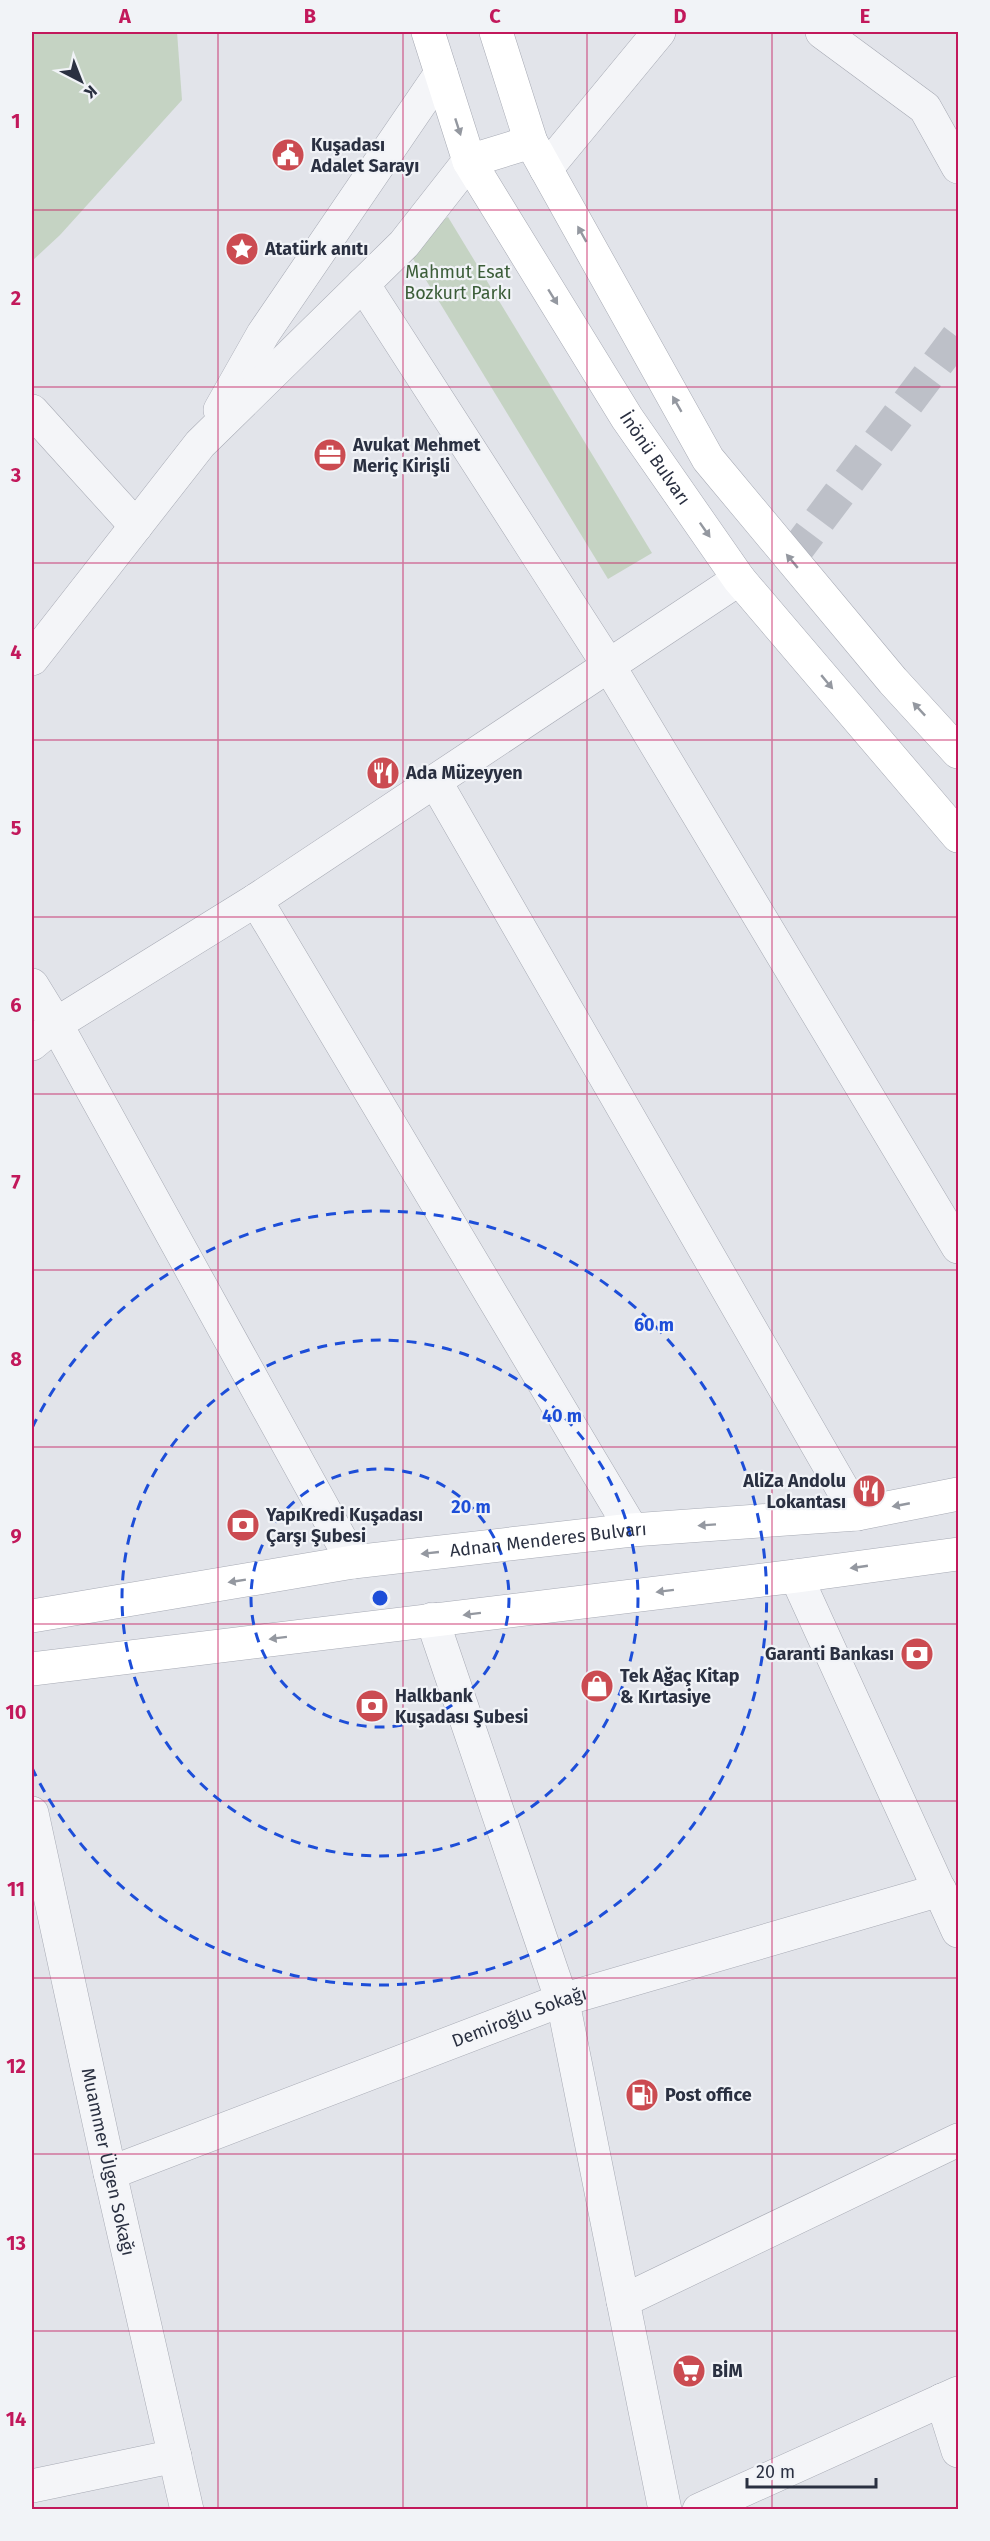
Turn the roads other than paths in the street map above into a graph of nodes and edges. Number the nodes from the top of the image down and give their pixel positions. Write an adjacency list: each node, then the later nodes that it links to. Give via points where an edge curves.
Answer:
1 (428, 32): 5 (main road, İnönü Bulvarı)
2 (496, 32): 6 (main road)
3 (659, 32): 6 (street)
4 (822, 32): 8 (street, via 925,108)
5 (441, 73): 7 (main road, İnönü Bulvarı, one-way to 7); 11 (street, via 262,334)
6 (539, 155): 7 (main road); 16 (main road, one-way to 6, via 893,681 708,459)
7 (469, 161): 9 (street, via 404,244); 13 (main road, İnönü Bulvarı, one-way to 13, via 627,418)
8 (958, 167)
9 (363, 284): 11 (street); 15 (street)
10 (32, 411): 12 (street)
11 (200, 444): 12 (street)
12 (136, 526): 14 (street)
13 (739, 579): 15 (street); 18 (main road, İnönü Bulvarı, one-way to 18)
14 (32, 659)
15 (609, 666): 17 (street); 22 (street)
16 (958, 752)
17 (435, 781): 19 (street); 24 (street)
18 (958, 836)
19 (256, 900): 21 (street); 25 (street)
20 (32, 985): 21 (street)
21 (44, 1034): 27 (street)
22 (958, 1247)
23 (958, 1494): 24 (main road, Adnan Menderes Bulvarı, one-way to 24)
24 (857, 1514): 25 (main road, Adnan Menderes Bulvarı, one-way to 25)
25 (632, 1530): 27 (main road, Adnan Menderes Bulvarı, one-way to 27)
26 (958, 1554): 28 (main road, one-way to 28)
27 (353, 1562): 29 (main road, Adnan Menderes Bulvarı, one-way to 29)
28 (796, 1576): 30 (main road, one-way to 30); 33 (street)
29 (32, 1616)
30 (432, 1619): 31 (main road, one-way to 31); 35 (street)
31 (32, 1669)
32 (32, 1813): 37 (street, Muammer Ülgen Sokağı)
33 (940, 1890): 34 (street); 35 (street, Demiroğlu Sokağı)
34 (958, 1931)
35 (562, 2000): 37 (street, Demiroğlu Sokağı); 38 (street)
36 (958, 2140): 38 (street)
37 (110, 2173): 41 (street, Muammer Ülgen Sokağı)
38 (624, 2301): 44 (street)
39 (950, 2396): 40 (street); 45 (street)
40 (958, 2451)
41 (175, 2456): 42 (street); 43 (street, Muammer Ülgen Sokağı)
42 (32, 2486)
43 (187, 2510)
44 (665, 2510)
45 (699, 2510)

